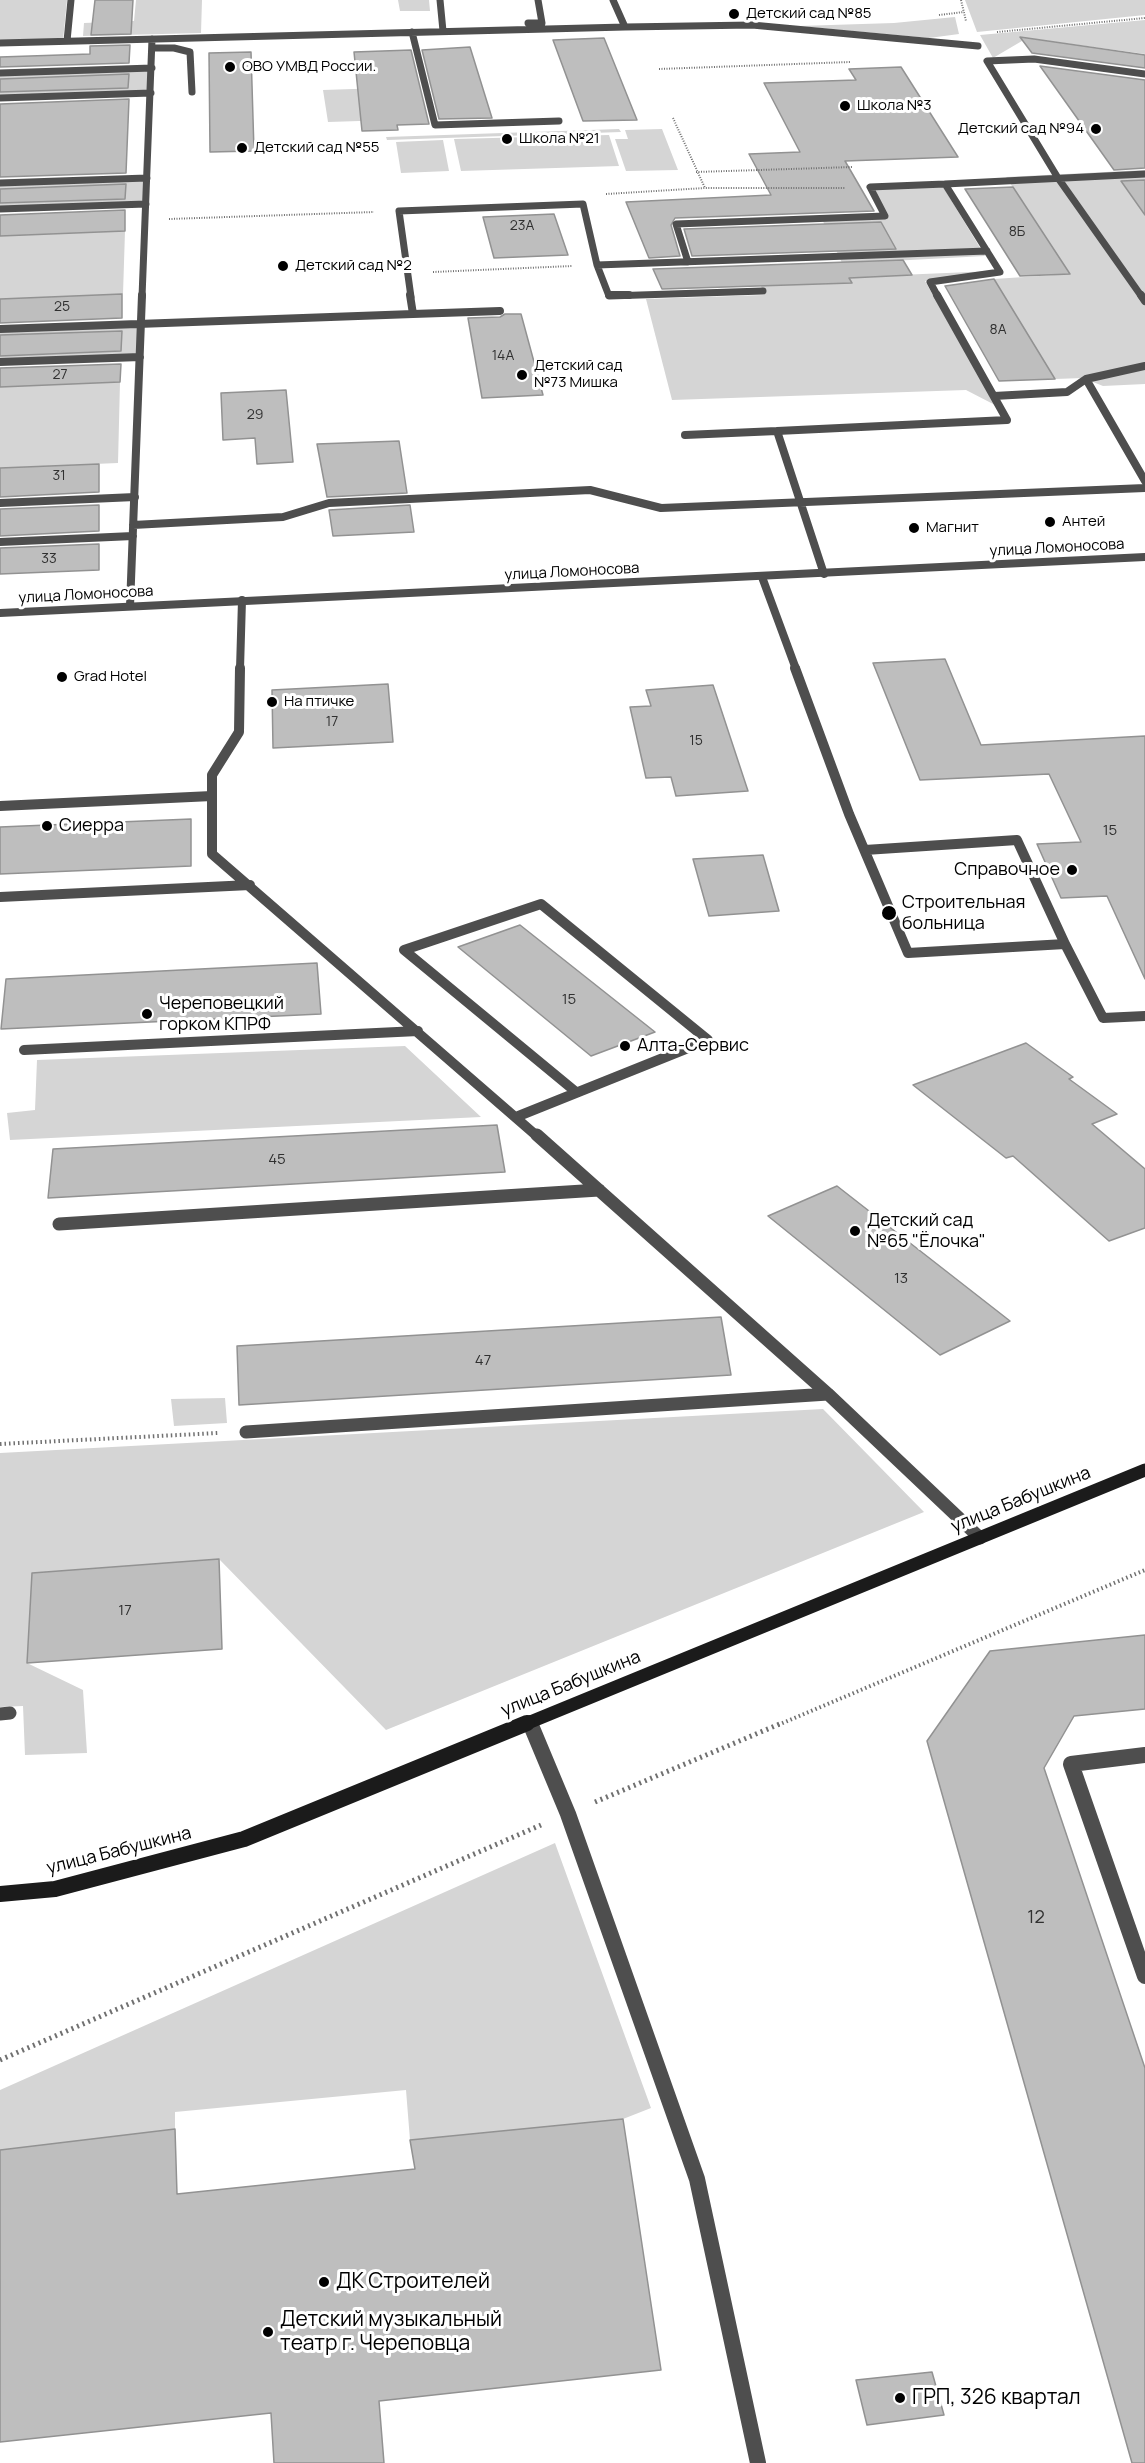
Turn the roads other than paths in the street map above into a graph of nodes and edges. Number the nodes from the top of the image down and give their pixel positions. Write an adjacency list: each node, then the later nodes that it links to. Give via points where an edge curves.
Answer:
1 (71, 0): 9 (street)
2 (440, 0): 6 (street)
3 (538, 0): 6 (street, via 542,23)
4 (613, 0): 5 (street)
5 (624, 27): 6 (street); 11 (street, via 752,25)
6 (443, 28): 7 (street)
7 (412, 32): 8 (street); 19 (street, via 435,125)
8 (152, 39): 9 (street); 12 (street)
9 (67, 41): 10 (street)
10 (0, 43)
11 (978, 46)
12 (152, 48): 13 (street); 16 (street, via 190,52)
13 (152, 68): 14 (street); 17 (street)
14 (0, 73)
15 (1145, 74): 22 (street, via 1034,59 987,61)
16 (192, 92)
17 (151, 93): 18 (street); 21 (street)
18 (0, 98)
19 (559, 121)
20 (1145, 174): 22 (street)
21 (147, 178): 23 (street); 25 (street)
22 (1058, 178): 24 (street); 33 (street)
23 (0, 183)
24 (945, 184): 27 (street); 29 (street, via 870,188 885,216 676,224)
25 (146, 204): 26 (street); 36 (street)
26 (0, 209)
27 (987, 250): 28 (street); 42 (street, via 1000,272 930,282)
28 (731, 260): 29 (street); 31 (street)
29 (688, 262): 30 (street)
30 (597, 265): 32 (street, via 609,296); 35 (street, via 582,204 399,211)
31 (739, 268)
32 (763, 291)
33 (1145, 301)
34 (500, 311): 35 (street)
35 (413, 314): 36 (street)
36 (142, 324): 37 (street); 38 (street)
37 (0, 329)
38 (140, 357): 39 (street); 47 (street)
39 (0, 362)
40 (1145, 366): 41 (street)
41 (1086, 379): 42 (street, via 1067,392); 45 (street)
42 (994, 396): 43 (street, via 1007,420)
43 (777, 431): 44 (street); 48 (street)
44 (685, 435)
45 (1145, 481)
46 (1145, 488): 48 (street)
47 (135, 496): 49 (street); 50 (street)
48 (801, 502): 50 (street, via 661,508 590,490 329,503 283,517); 54 (street)
49 (0, 503)
50 (133, 525): 51 (street)
51 (133, 536): 52 (street); 57 (street)
52 (0, 542)
53 (1145, 557): 54 (street, улица Ломоносова)
54 (824, 574): 55 (street, улица Ломоносова)
55 (762, 577): 56 (street, улица Ломоносова); 61 (street)
56 (242, 600): 57 (street, улица Ломоносова); 59 (street, via 239,732 212,775)
57 (130, 606): 58 (street, улица Ломоносова)
58 (0, 613)
59 (212, 796): 60 (street); 62 (street, via 212,854)
60 (0, 806)
61 (865, 850): 64 (street, via 1017,840); 64 (street, via 908,953)
62 (250, 885): 63 (street); 66 (street)
63 (0, 897)
64 (1065, 944): 65 (street, via 1103,1018)
65 (1145, 1016)
66 (418, 1031): 67 (street); 69 (street)
67 (24, 1050)
68 (576, 1092): 68 (street, via 503,1032 404,950 541,904 708,1040); 69 (street)
69 (516, 1117): 70 (street)
70 (599, 1190): 71 (street); 72 (street)
71 (59, 1224)
72 (828, 1394): 73 (street); 75 (street)
73 (246, 1432)
74 (1145, 1470): 75 (street, улица Бабушкина)
75 (980, 1538): 76 (street, улица Бабушкина)
76 (529, 1722): 78 (street, улица Бабушкина, via 244,1839 56,1889); 80 (street, via 568,1814 697,2179)
77 (1145, 1755): 79 (street, via 1071,1764)
78 (0, 1894)
79 (1145, 1976)
80 (758, 2463)

